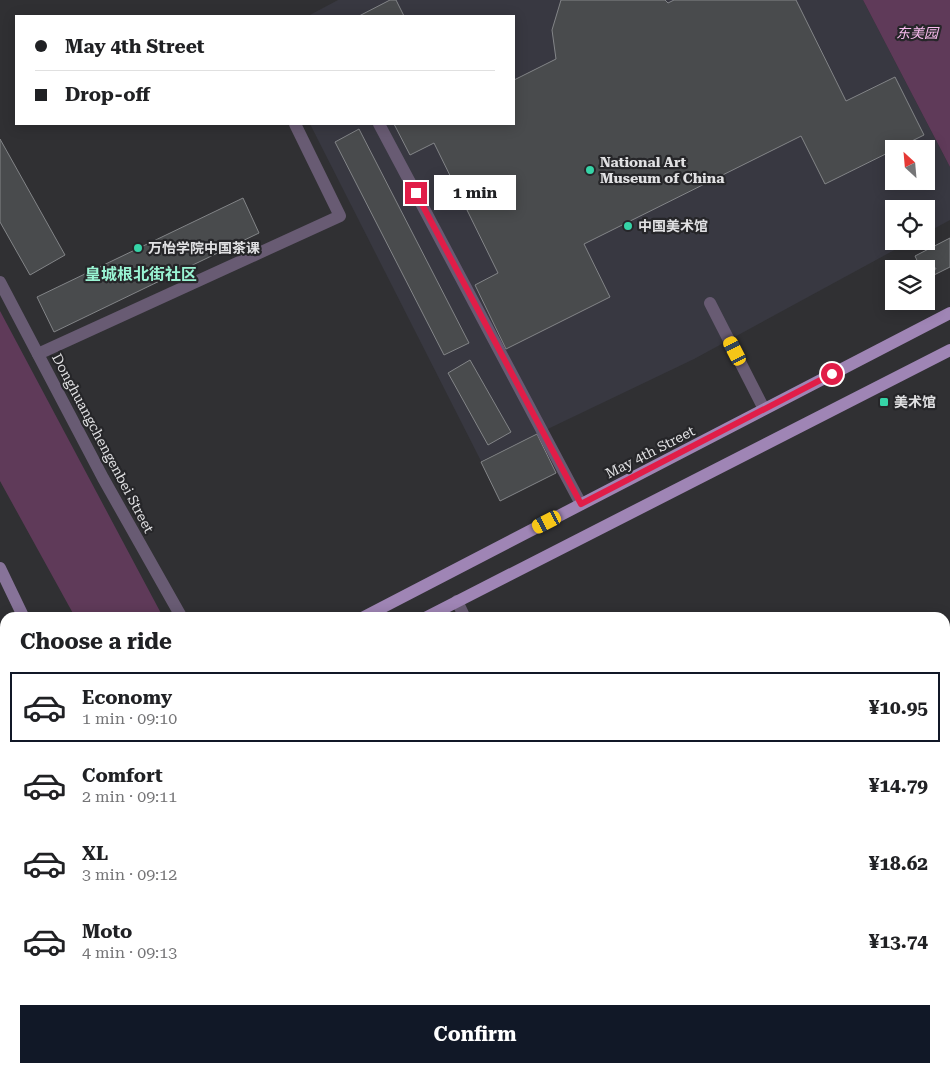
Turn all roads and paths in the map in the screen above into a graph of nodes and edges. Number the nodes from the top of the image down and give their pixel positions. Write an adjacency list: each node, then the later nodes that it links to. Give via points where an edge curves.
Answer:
1 (295, 125): 7 (street, via 340,216)
2 (380, 125): 9 (street)
3 (0, 282): 7 (street, Donghuangchengenbei Street)
4 (710, 303): 8 (street)
5 (950, 313): 8 (main road, May 4th Street)
6 (950, 350): 11 (main road)
7 (38, 354): 13 (street, Donghuangchengenbei Street)
8 (764, 409): 9 (main road, May 4th Street)
9 (581, 504): 14 (main road, May 4th Street)
10 (0, 568): 12 (main road)
11 (457, 601): 15 (main road); 16 (street)
12 (21, 612)
13 (179, 612)
14 (374, 612)
15 (436, 612)
16 (463, 612)

